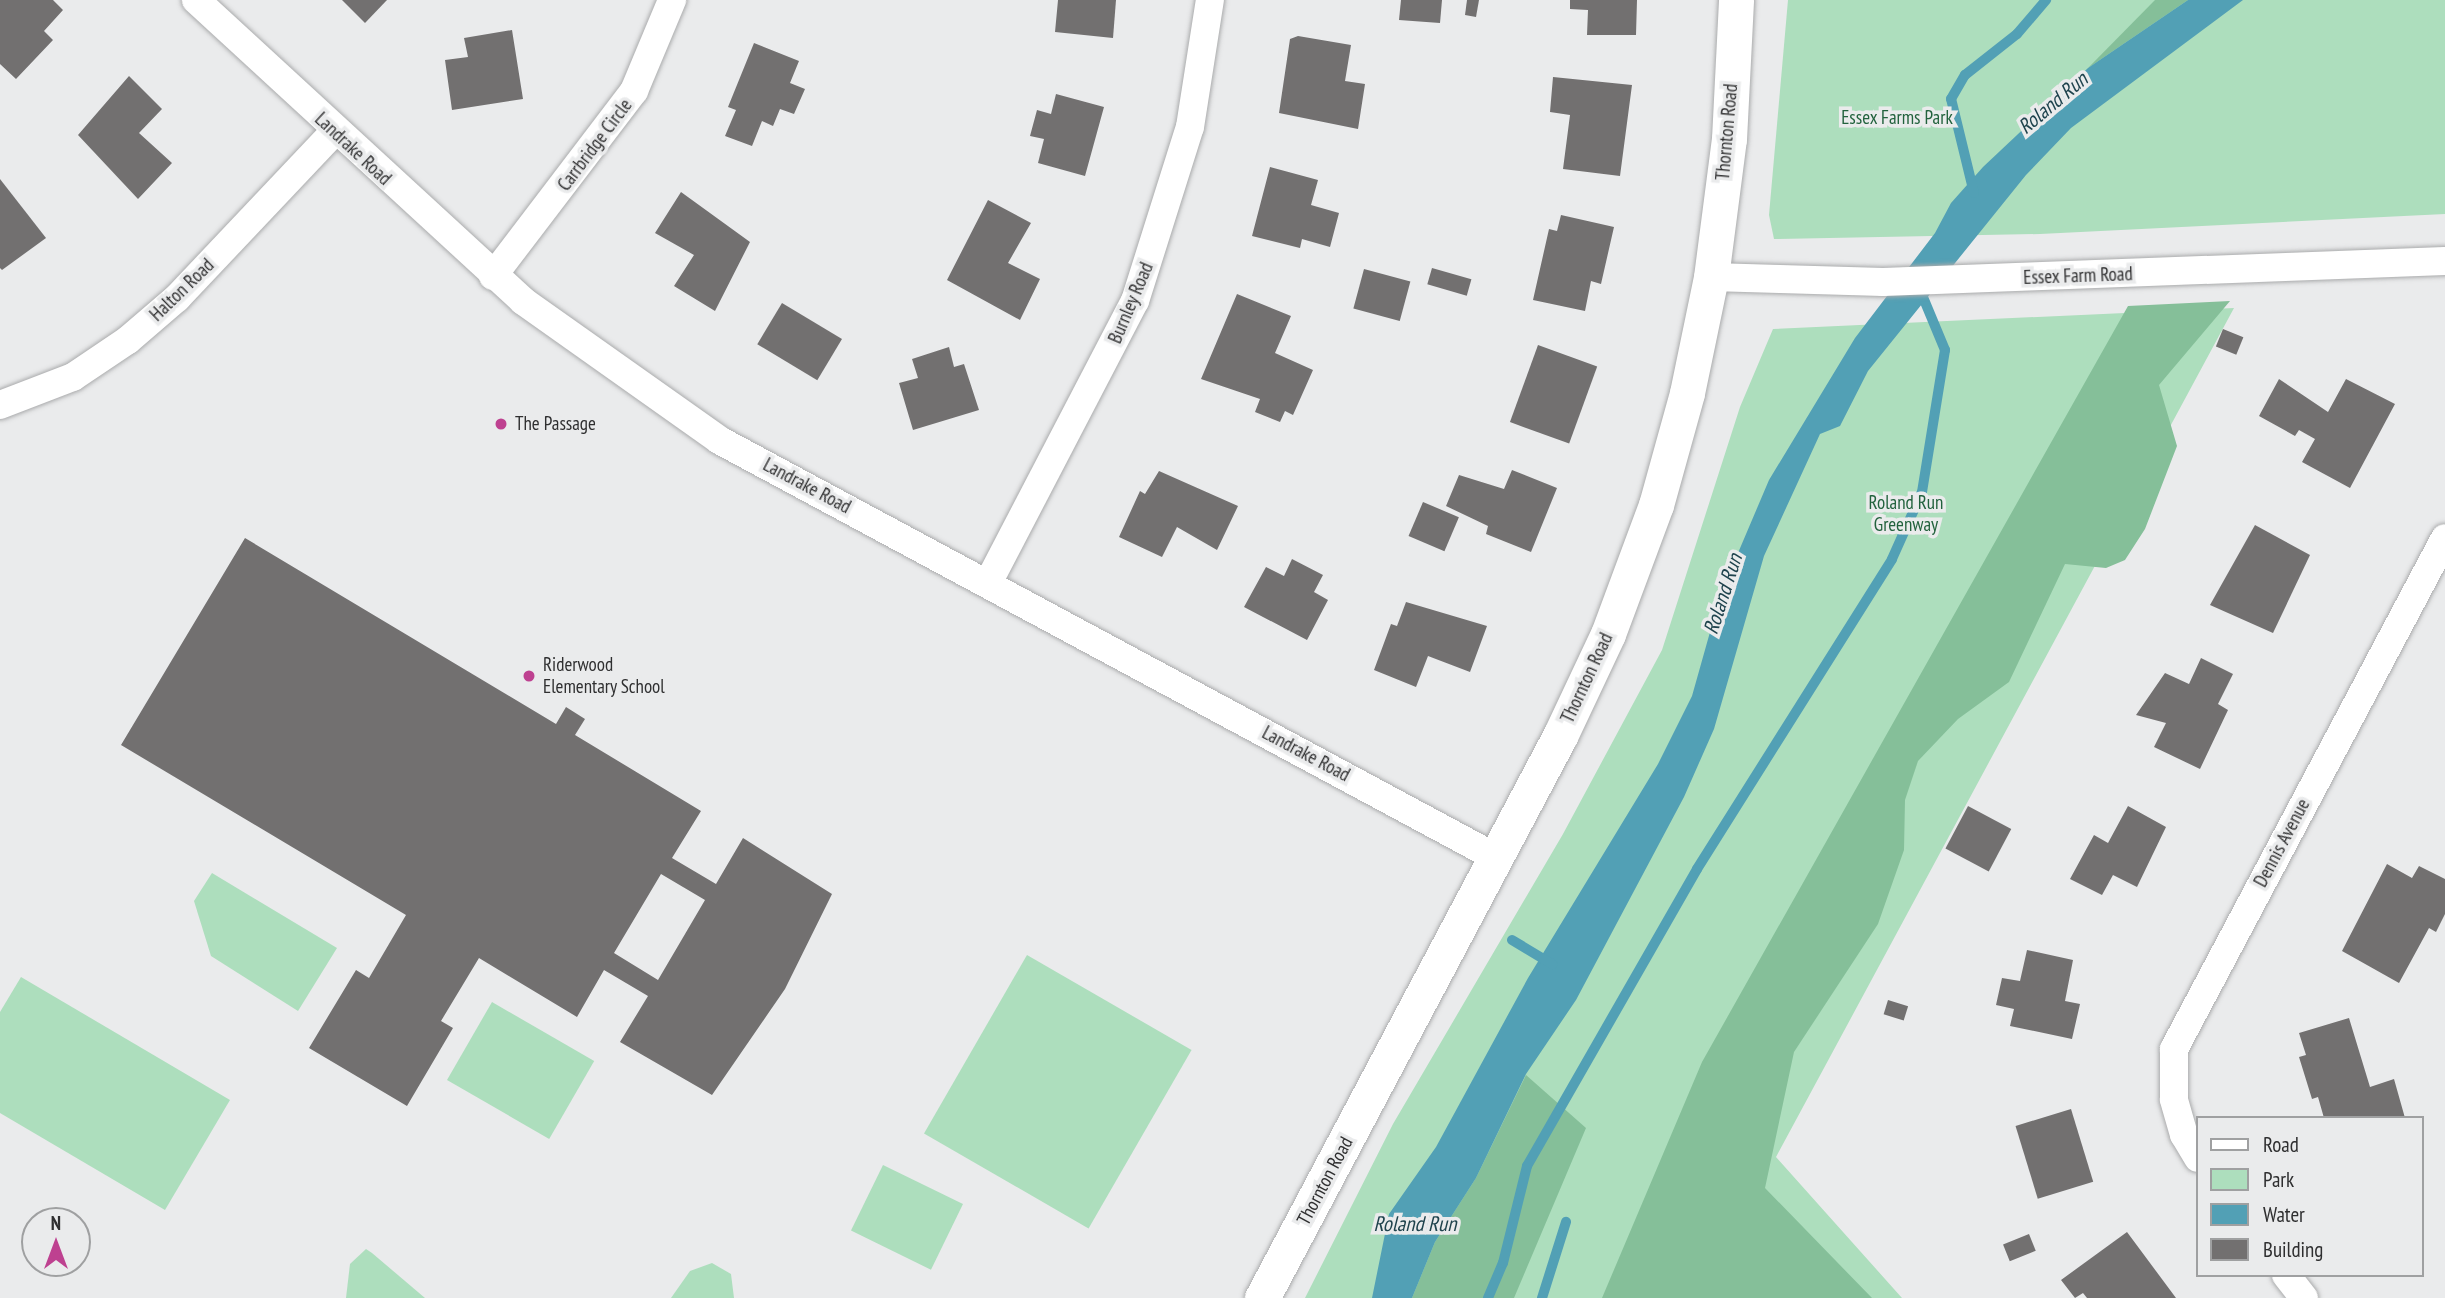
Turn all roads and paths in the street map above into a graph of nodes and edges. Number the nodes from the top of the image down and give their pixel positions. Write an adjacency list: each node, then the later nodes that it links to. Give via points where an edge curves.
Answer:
1 (196, 0): 5 (street, Landrake Road)
2 (672, 0): 7 (street, Carrbridge Circle, via 634,91)
3 (1210, 0): 11 (street, Burnley Road, via 1190,127 1135,301)
4 (1736, 0): 8 (street, Thornton Road, via 1728,139)
5 (334, 132): 7 (street, Landrake Road); 9 (street, Halton Road, via 177,298 128,340 73,377)
6 (2445, 261): 8 (street, Essex Farm Road, via 1884,282)
7 (493, 276): 11 (street, Landrake Road, via 719,440)
8 (1711, 277): 12 (street, Thornton Road, via 1687,393 1651,518 1608,634)
9 (0, 405)
10 (2445, 538): 13 (street, Dennis Avenue, via 2174,1049 2174,1099 2184,1135)
11 (988, 583): 12 (street, Landrake Road)
12 (1497, 858): 15 (street, Thornton Road)
13 (2196, 1155)
14 (2288, 1277): 16 (street)
15 (1262, 1298)
16 (2304, 1298)

